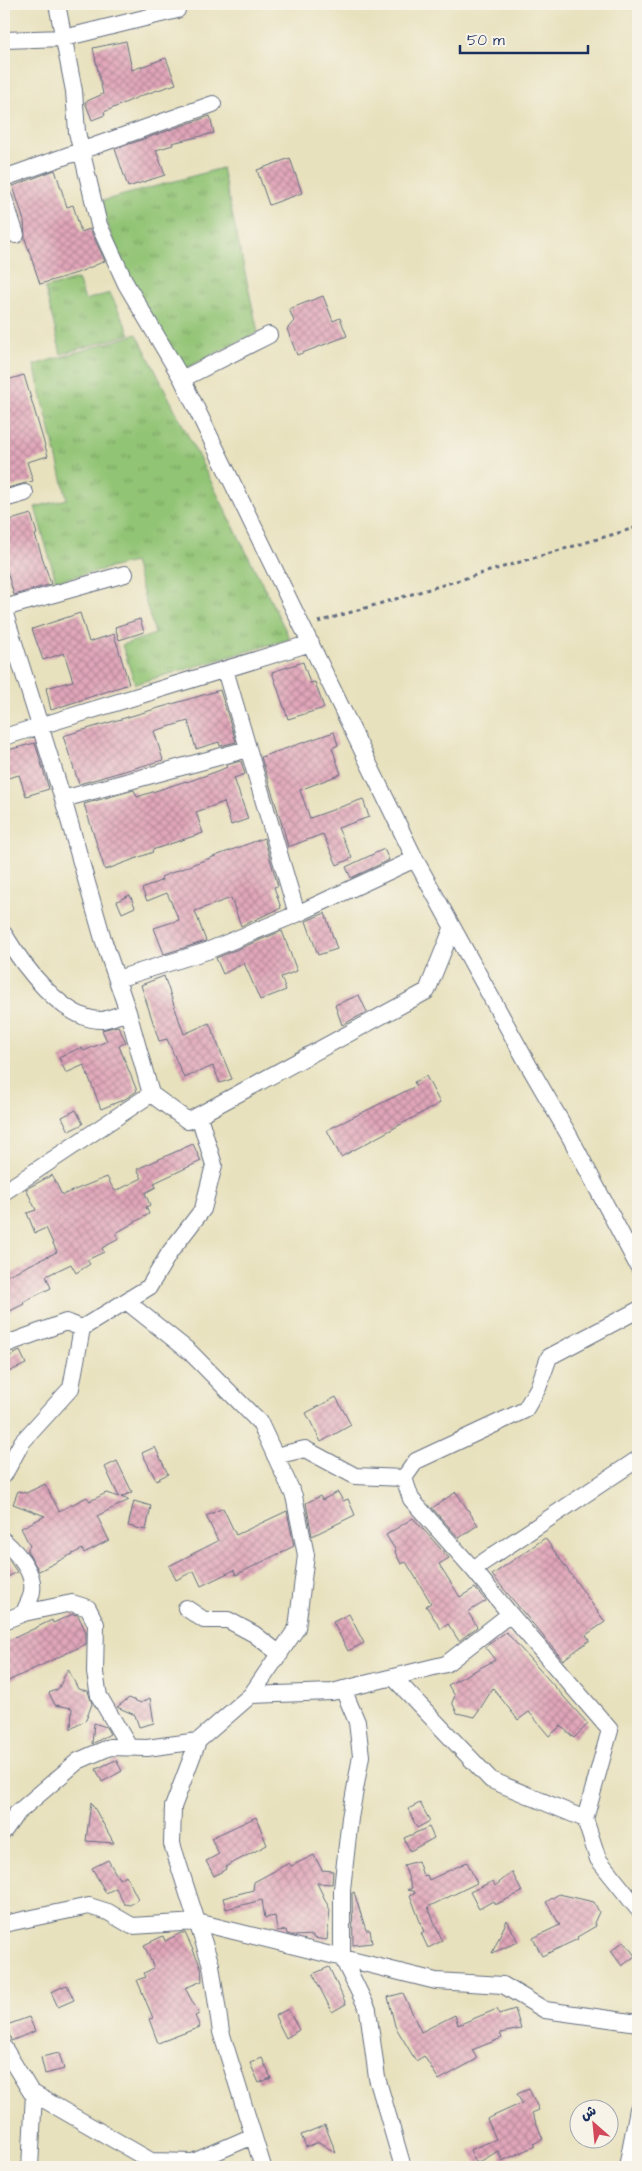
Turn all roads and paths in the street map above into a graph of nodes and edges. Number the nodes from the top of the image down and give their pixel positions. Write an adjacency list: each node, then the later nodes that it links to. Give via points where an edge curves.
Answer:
1 (57, 4): 3 (street)
2 (177, 10): 3 (street)
3 (64, 38): 4 (street); 6 (street)
4 (4, 40)
5 (213, 104): 6 (street)
6 (81, 150): 7 (street); 11 (street, via 99,225 126,284)
7 (4, 178)
8 (4, 198): 9 (street)
9 (16, 235)
10 (269, 335): 11 (street)
11 (182, 379): 17 (street)
12 (25, 493): 13 (street)
13 (4, 499)
14 (638, 527): 17 (path)
15 (125, 574): 16 (street)
16 (4, 610): 20 (street)
17 (303, 627): 18 (street)
18 (311, 643): 19 (street); 24 (street)
19 (225, 670): 20 (street); 22 (street)
20 (39, 726): 21 (street); 23 (street)
21 (4, 737)
22 (248, 749): 23 (street); 25 (street)
23 (63, 799): 28 (street)
24 (415, 859): 25 (street); 26 (street)
25 (297, 914): 28 (street, via 207,951)
26 (452, 928): 31 (street, via 427,991); 33 (street, via 570,1137)
27 (4, 934): 29 (street, via 46,989 73,1014 102,1020)
28 (117, 980): 29 (street)
29 (128, 1012): 30 (street)
30 (151, 1094): 31 (street, via 188,1121); 32 (street)
31 (199, 1116): 34 (street, via 214,1166 204,1209 170,1252 149,1287)
32 (4, 1192)
33 (638, 1266)
34 (126, 1301): 36 (street); 38 (street, via 190,1352 260,1423)
35 (638, 1310): 41 (street, via 549,1357 538,1388 525,1410 416,1461)
36 (82, 1328): 37 (street, via 66,1322); 40 (street, via 71,1388 22,1442)
37 (4, 1345)
38 (275, 1456): 41 (street, via 305,1449 355,1476); 48 (street, via 294,1496 306,1555 297,1628)
39 (638, 1459): 43 (street)
40 (4, 1475)
41 (404, 1478): 43 (street, via 411,1498)
42 (4, 1541): 45 (street, via 29,1573 33,1590)
43 (473, 1569): 46 (street)
44 (186, 1608): 48 (street, via 204,1620 228,1620 254,1634)
45 (24, 1613): 47 (street); 53 (street, via 72,1603 88,1608 96,1624 95,1673 99,1696)
46 (510, 1614): 49 (street, via 446,1664); 54 (street, via 610,1730)
47 (4, 1621)
48 (280, 1654): 51 (street)
49 (393, 1677): 50 (street); 54 (street, via 491,1780)
50 (343, 1689): 51 (street); 59 (street, via 357,1722 361,1756 342,1889)
51 (251, 1695): 52 (street)
52 (198, 1741): 53 (street, via 147,1748); 57 (street, via 173,1807 172,1844)
53 (128, 1747): 55 (street, via 110,1746 78,1761 16,1814)
54 (585, 1819): 56 (street, via 598,1859)
55 (4, 1831)
56 (638, 1909)
57 (196, 1922): 58 (street, via 132,1926 108,1912 89,1906); 59 (street); 64 (street, via 211,1965 221,2032)
58 (4, 1924)
59 (342, 1958): 60 (street, via 436,1981 503,1985 545,2010); 68 (street, via 368,2010 378,2078)
60 (638, 2023)
61 (4, 2048): 62 (street)
62 (34, 2094): 65 (street, via 151,2161); 66 (street)
63 (638, 2110): 69 (street)
64 (253, 2136): 65 (street); 67 (street)
65 (190, 2165)
66 (30, 2167)
67 (263, 2167)
68 (402, 2167)
69 (627, 2167)

